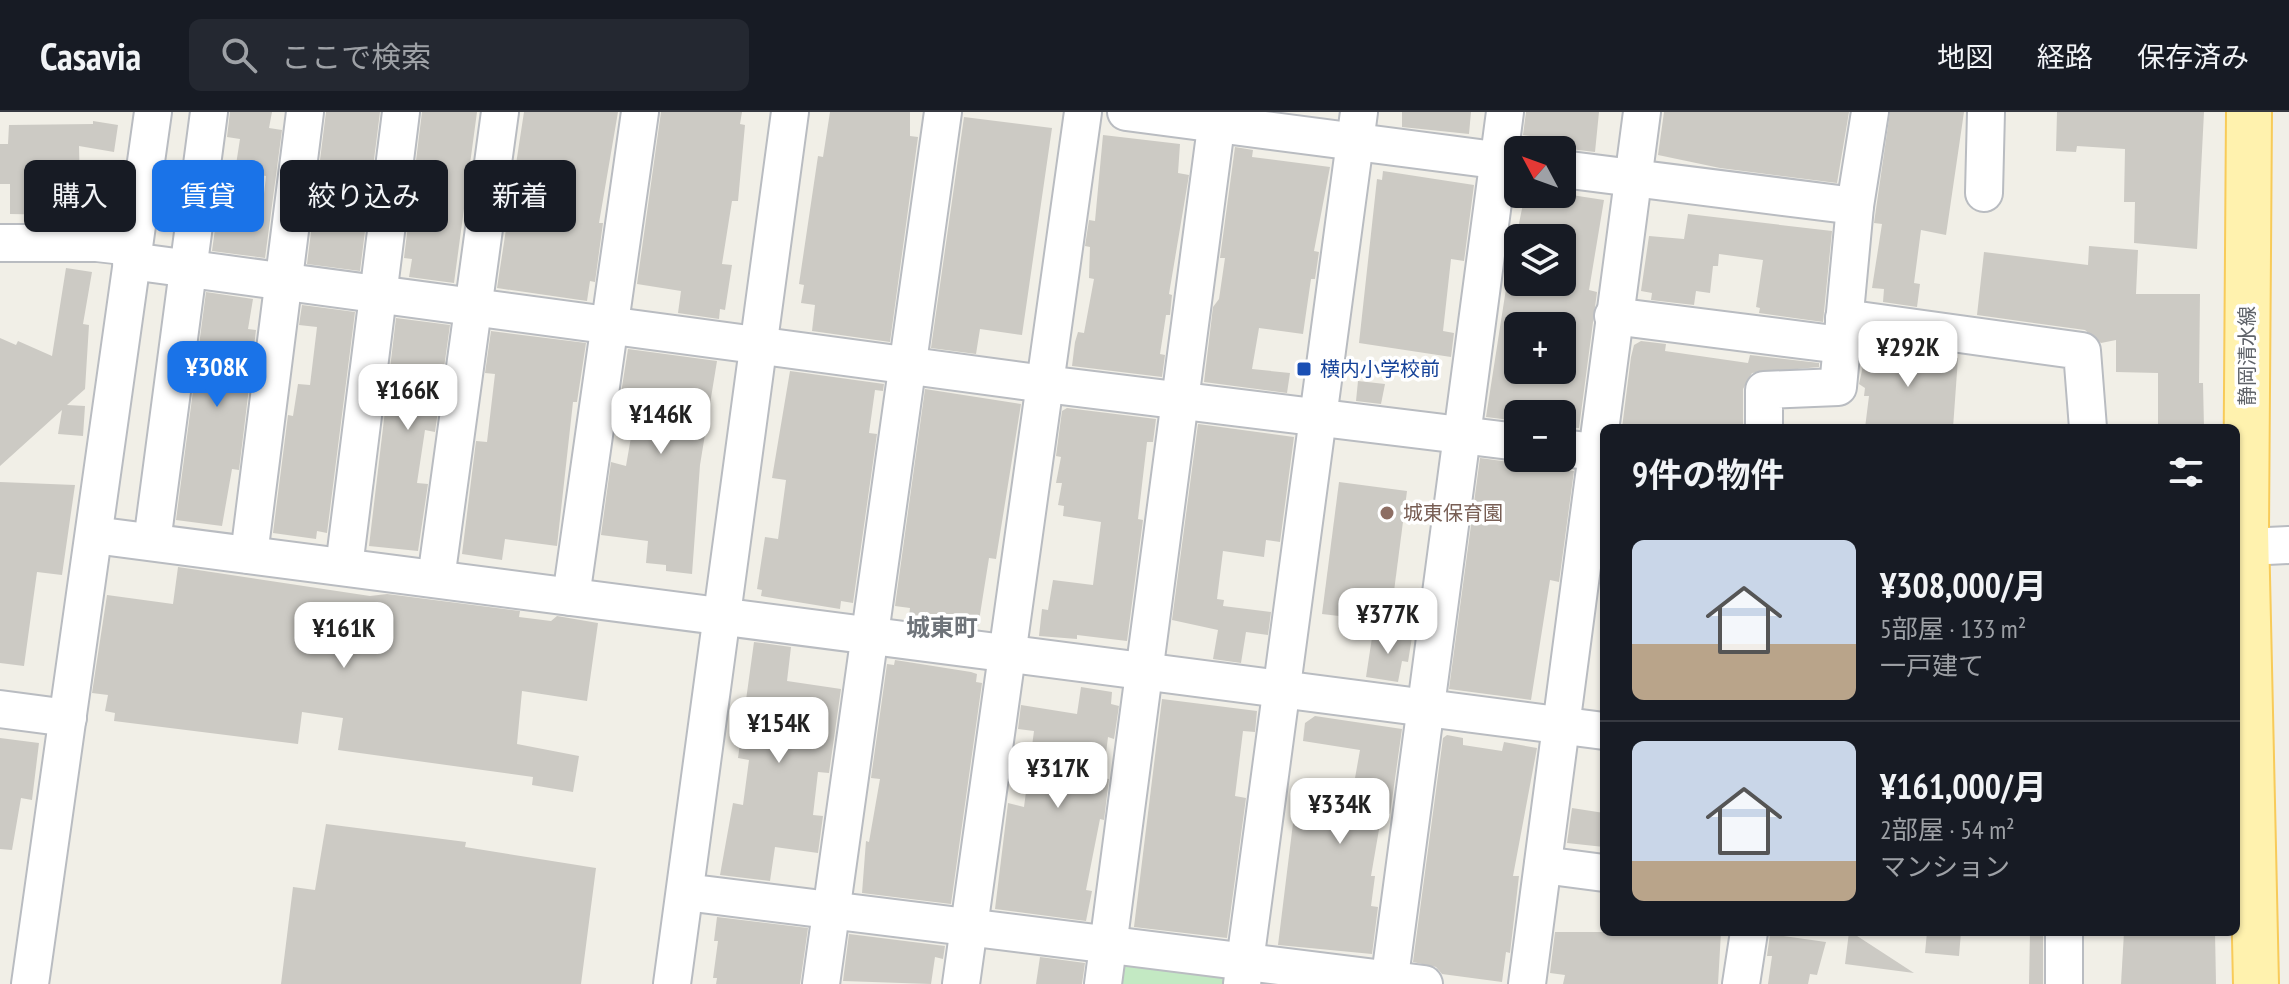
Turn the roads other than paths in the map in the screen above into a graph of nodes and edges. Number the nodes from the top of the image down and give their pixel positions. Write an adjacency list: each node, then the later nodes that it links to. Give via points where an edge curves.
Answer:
1 (153, 112): 26 (street)
2 (209, 112): 27 (street)
3 (305, 112): 28 (street)
4 (401, 112): 29 (street)
5 (500, 112): 30 (street)
6 (640, 112): 32 (street)
7 (790, 112): 34 (street)
8 (943, 112): 35 (street)
9 (1083, 112): 36 (street)
10 (1126, 112): 16 (street)
11 (1505, 112): 18 (street)
12 (1642, 112): 21 (street)
13 (1870, 112): 24 (street)
14 (1986, 112): 23 (street)
15 (2249, 112): 48 (main road, 静岡清水線)
16 (1218, 118): 17 (street); 37 (street)
17 (1357, 127): 19 (street); 38 (street)
18 (1506, 136)
19 (1504, 161)
20 (1576, 171): 21 (street)
21 (1632, 178): 24 (street); 31 (street)
22 (1504, 185): 42 (street)
23 (1984, 193)
24 (1855, 206): 33 (street)
25 (0, 243): 26 (street, via 97,243)
26 (132, 254): 27 (street); 47 (street)
27 (188, 271): 28 (street); 49 (street)
28 (283, 283): 29 (street); 51 (street)
29 (379, 295): 30 (street); 52 (street)
30 (474, 308): 32 (street); 53 (street)
31 (1613, 316): 33 (street); 39 (street)
32 (610, 325): 34 (street); 54 (street)
33 (1842, 332): 40 (street, via 1838,387 1764,390); 41 (street, via 2082,351)
34 (760, 344): 35 (street); 55 (street)
35 (908, 364): 36 (street); 56 (street)
36 (1045, 384): 37 (street); 57 (street)
37 (1182, 401): 38 (street); 58 (street)
38 (1318, 417): 42 (street); 59 (street)
39 (1604, 424)
40 (1764, 424)
41 (2088, 424)
42 (1461, 435): 43 (street); 61 (street)
43 (1504, 440)
44 (1576, 450): 45 (street)
45 (1600, 453)
46 (1600, 470): 50 (street)
47 (94, 535): 49 (street); 63 (street)
48 (2254, 538): 60 (main road, 静岡清水線)
49 (152, 542): 51 (street)
50 (1595, 554): 64 (street)
51 (249, 555): 52 (street)
52 (344, 567): 53 (street)
53 (436, 579): 54 (street)
54 (571, 597): 55 (street)
55 (720, 616): 56 (street); 68 (street)
56 (869, 636): 57 (street); 69 (street)
57 (1007, 654): 58 (street); 70 (street)
58 (1147, 672): 59 (street); 73 (street)
59 (1279, 689): 61 (street); 74 (street)
60 (2243, 705): 84 (main road, 静岡清水線)
61 (1423, 708): 64 (street); 75 (street)
62 (0, 709): 63 (street)
63 (68, 718): 76 (street)
64 (1562, 727): 65 (street); 66 (street)
65 (1600, 731)
66 (1543, 865): 67 (street); 81 (street)
67 (1600, 872)
68 (685, 892): 69 (street); 77 (street)
69 (831, 910): 70 (street); 78 (street)
70 (969, 926): 73 (street); 79 (street)
71 (1748, 936): 82 (street)
72 (2064, 936): 83 (street)
73 (1109, 943): 74 (street); 80 (street)
74 (1243, 972): 75 (street)
75 (1401, 982)
76 (30, 984)
77 (672, 984)
78 (821, 984)
79 (961, 984)
80 (1103, 984)
81 (1527, 984)
82 (1741, 984)
83 (2064, 984)
84 (2256, 984)

